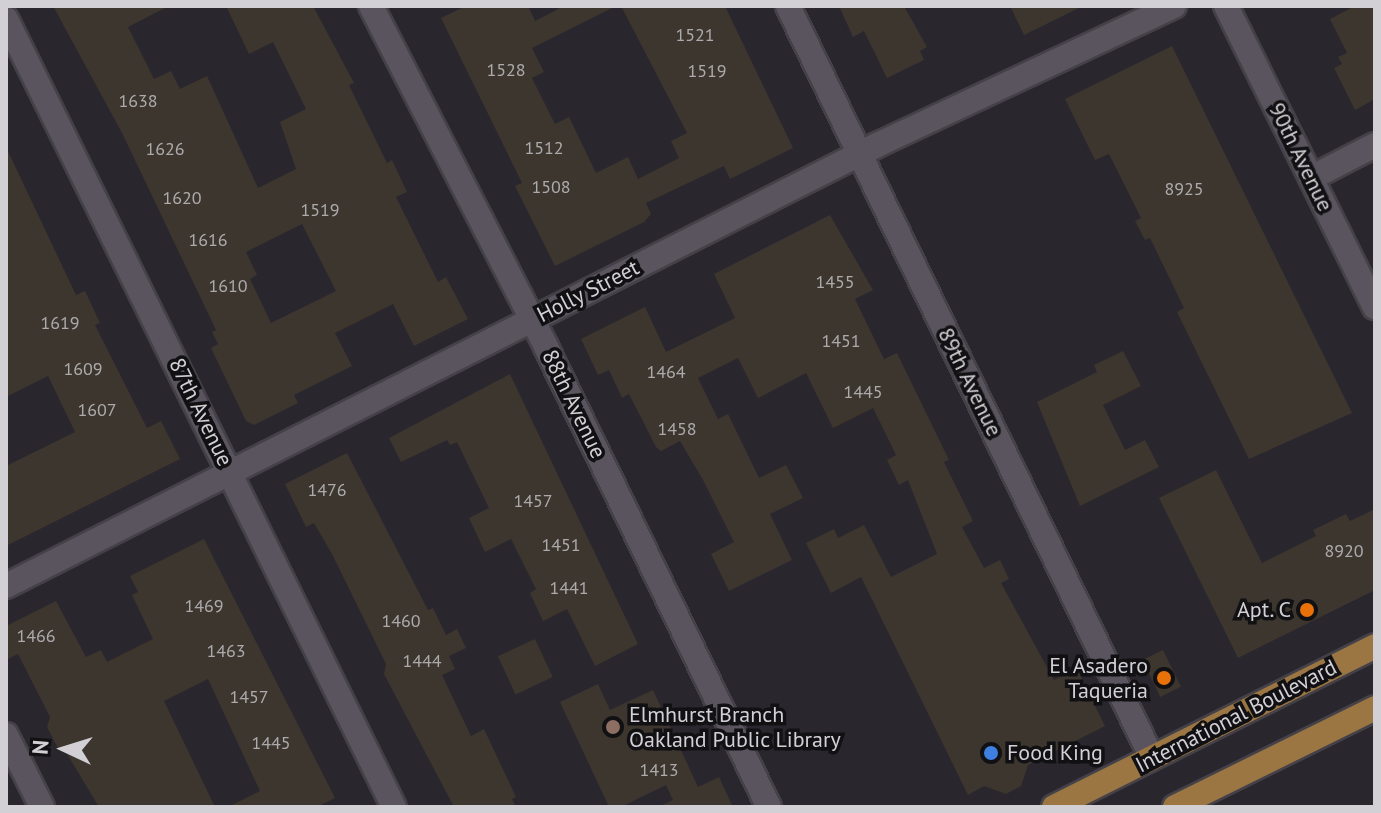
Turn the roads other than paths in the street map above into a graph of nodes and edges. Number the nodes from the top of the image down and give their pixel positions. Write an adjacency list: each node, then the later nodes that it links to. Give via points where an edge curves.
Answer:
1 (371, 6): 10 (street, 88th Avenue, via 421,114)
2 (788, 6): 7 (street, 89th Avenue)
3 (1174, 6): 7 (street, Holly Street)
4 (1226, 6): 8 (street, 90th Avenue)
5 (6, 19): 11 (street, 87th Avenue)
6 (1375, 145): 8 (street)
7 (860, 153): 10 (street, Holly Street); 16 (street, 89th Avenue)
8 (1311, 178): 9 (street, 90th Avenue)
9 (1375, 307)
10 (532, 320): 11 (street, Holly Street); 19 (street, 88th Avenue)
11 (229, 470): 12 (street, Holly Street); 18 (street, 87th Avenue)
12 (6, 586)
13 (1375, 646): 16 (main road, International Boulevard)
14 (1375, 708): 21 (main road)
15 (6, 735): 17 (street)
16 (1152, 758): 20 (main road, International Boulevard)
17 (42, 807)
18 (394, 807)
19 (769, 807)
20 (1054, 807)
21 (1175, 807)

